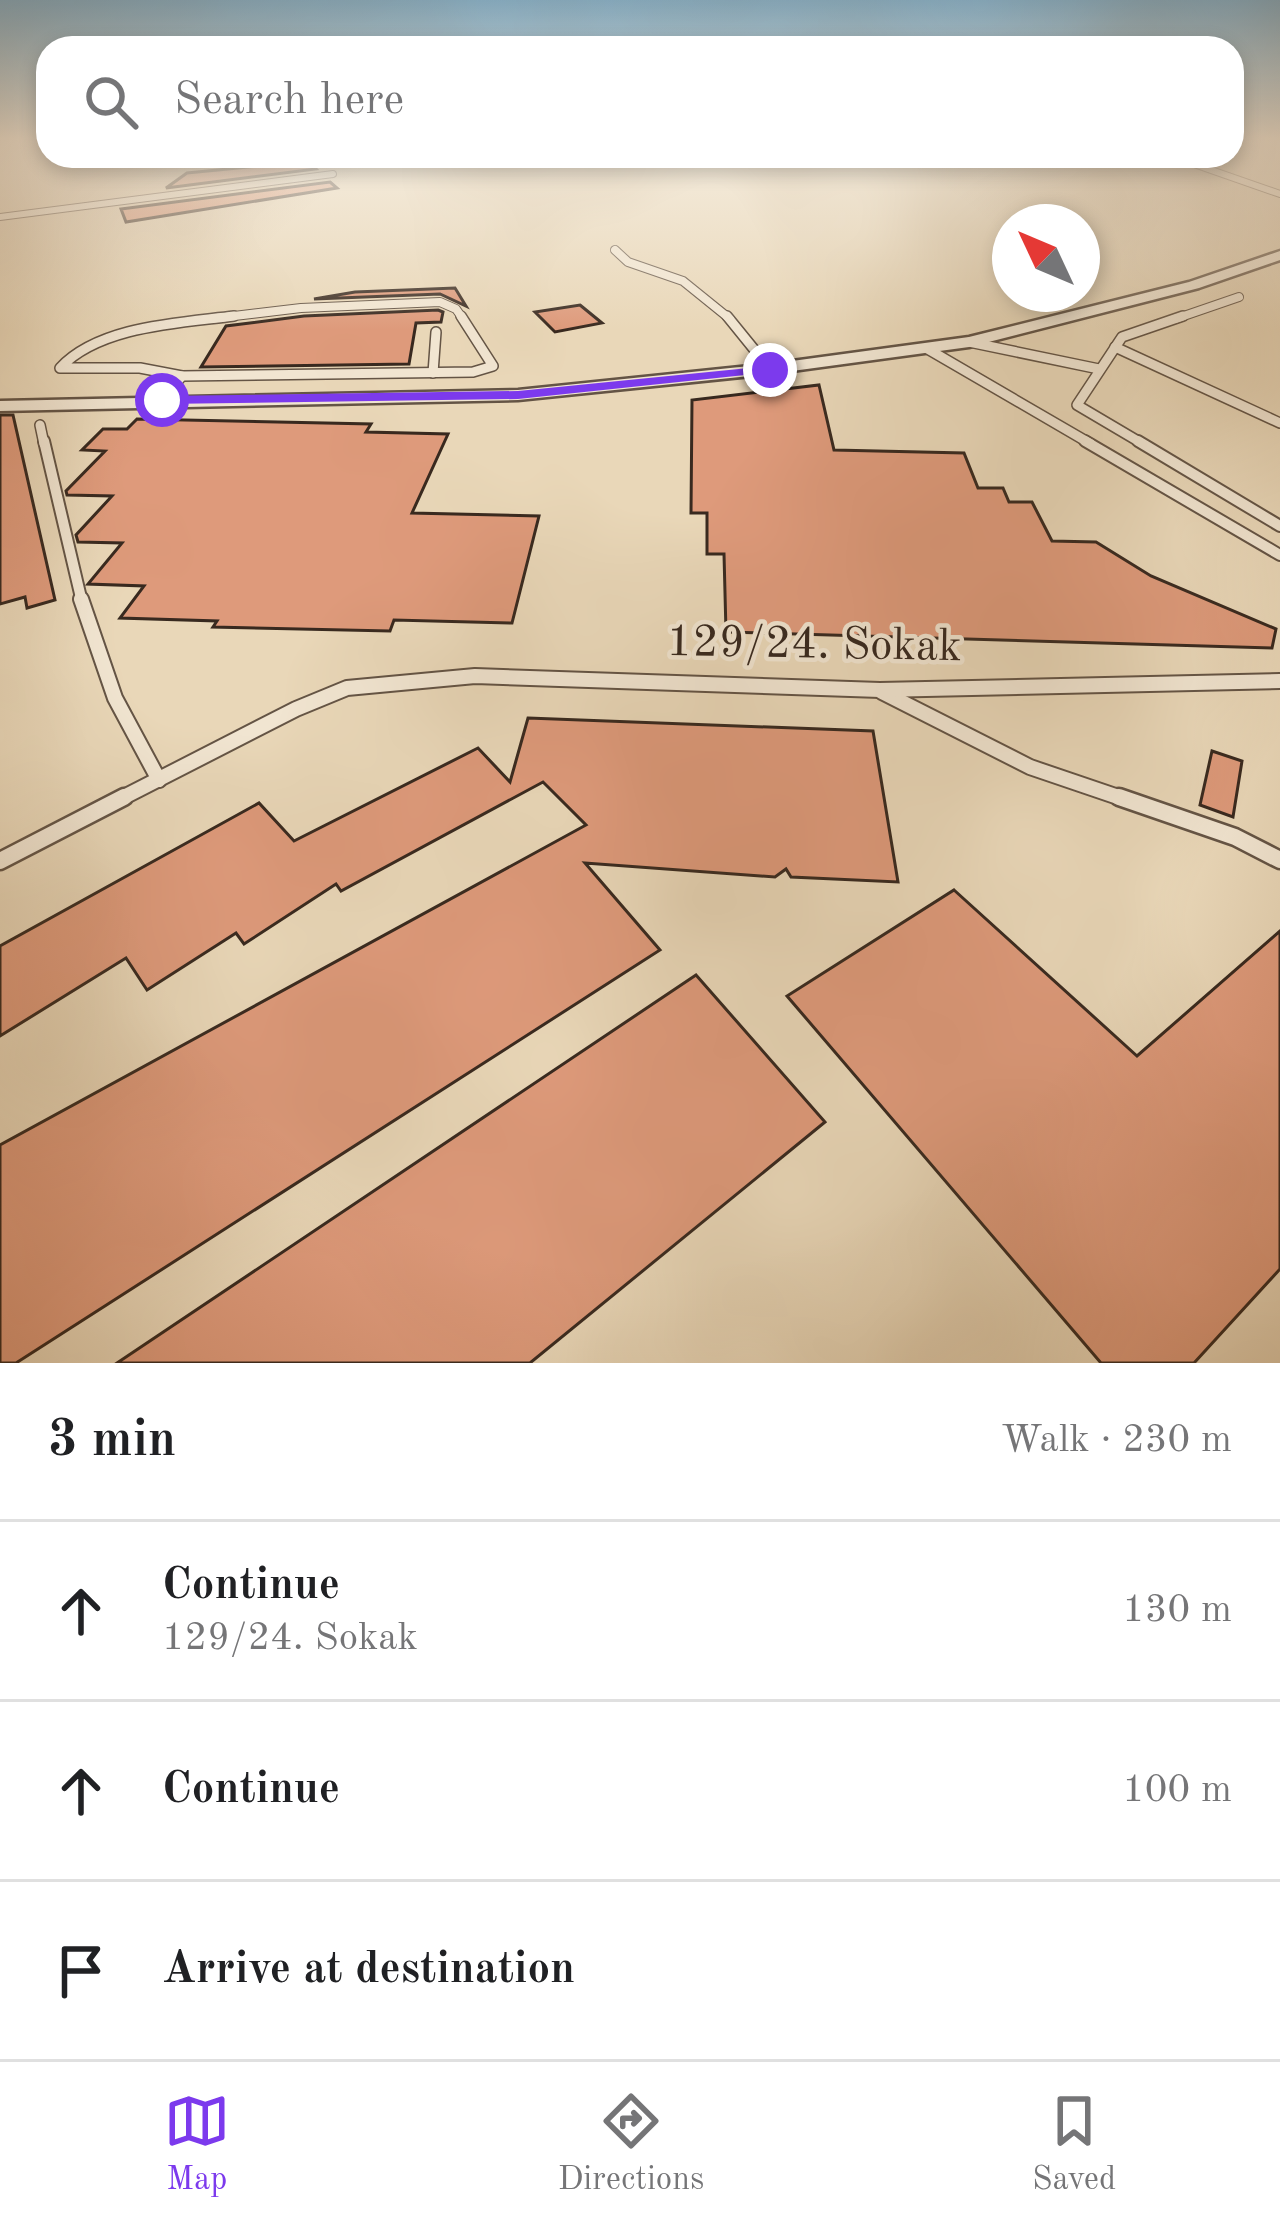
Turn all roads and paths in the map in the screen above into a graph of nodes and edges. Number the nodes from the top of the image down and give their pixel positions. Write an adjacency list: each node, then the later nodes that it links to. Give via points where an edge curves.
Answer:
1 (111, 203): 2 (lane)
2 (0, 217)
3 (615, 250): 11 (lane, via 626,262 689,284 753,342)
4 (1280, 256): 7 (street)
5 (1239, 297): 8 (lane, via 1128,334)
6 (436, 332): 12 (lane)
7 (970, 342): 9 (street); 10 (lane)
8 (1114, 347): 10 (lane); 16 (lane)
9 (926, 348): 11 (street); 19 (lane)
10 (1099, 369): 18 (lane, via 1077,399 1082,412)
11 (770, 370): 14 (street, via 518,395)
12 (434, 373): 13 (lane); 13 (lane, via 493,366 456,309 440,302 209,319 98,341 60,368)
13 (182, 376): 14 (lane)
14 (162, 400): 15 (street)
15 (2, 402)
16 (1280, 423)
17 (40, 425): 22 (lane, via 91,633 134,743)
18 (1280, 526)
19 (1280, 555)
20 (1280, 681): 21 (lane, 129/24. Sokak)
21 (880, 690): 22 (lane, 129/24. Sokak, via 476,676 347,688); 23 (lane, via 1030,766)
22 (159, 780): 24 (lane, 129/24. Sokak)
23 (1280, 860)
24 (0, 861)

